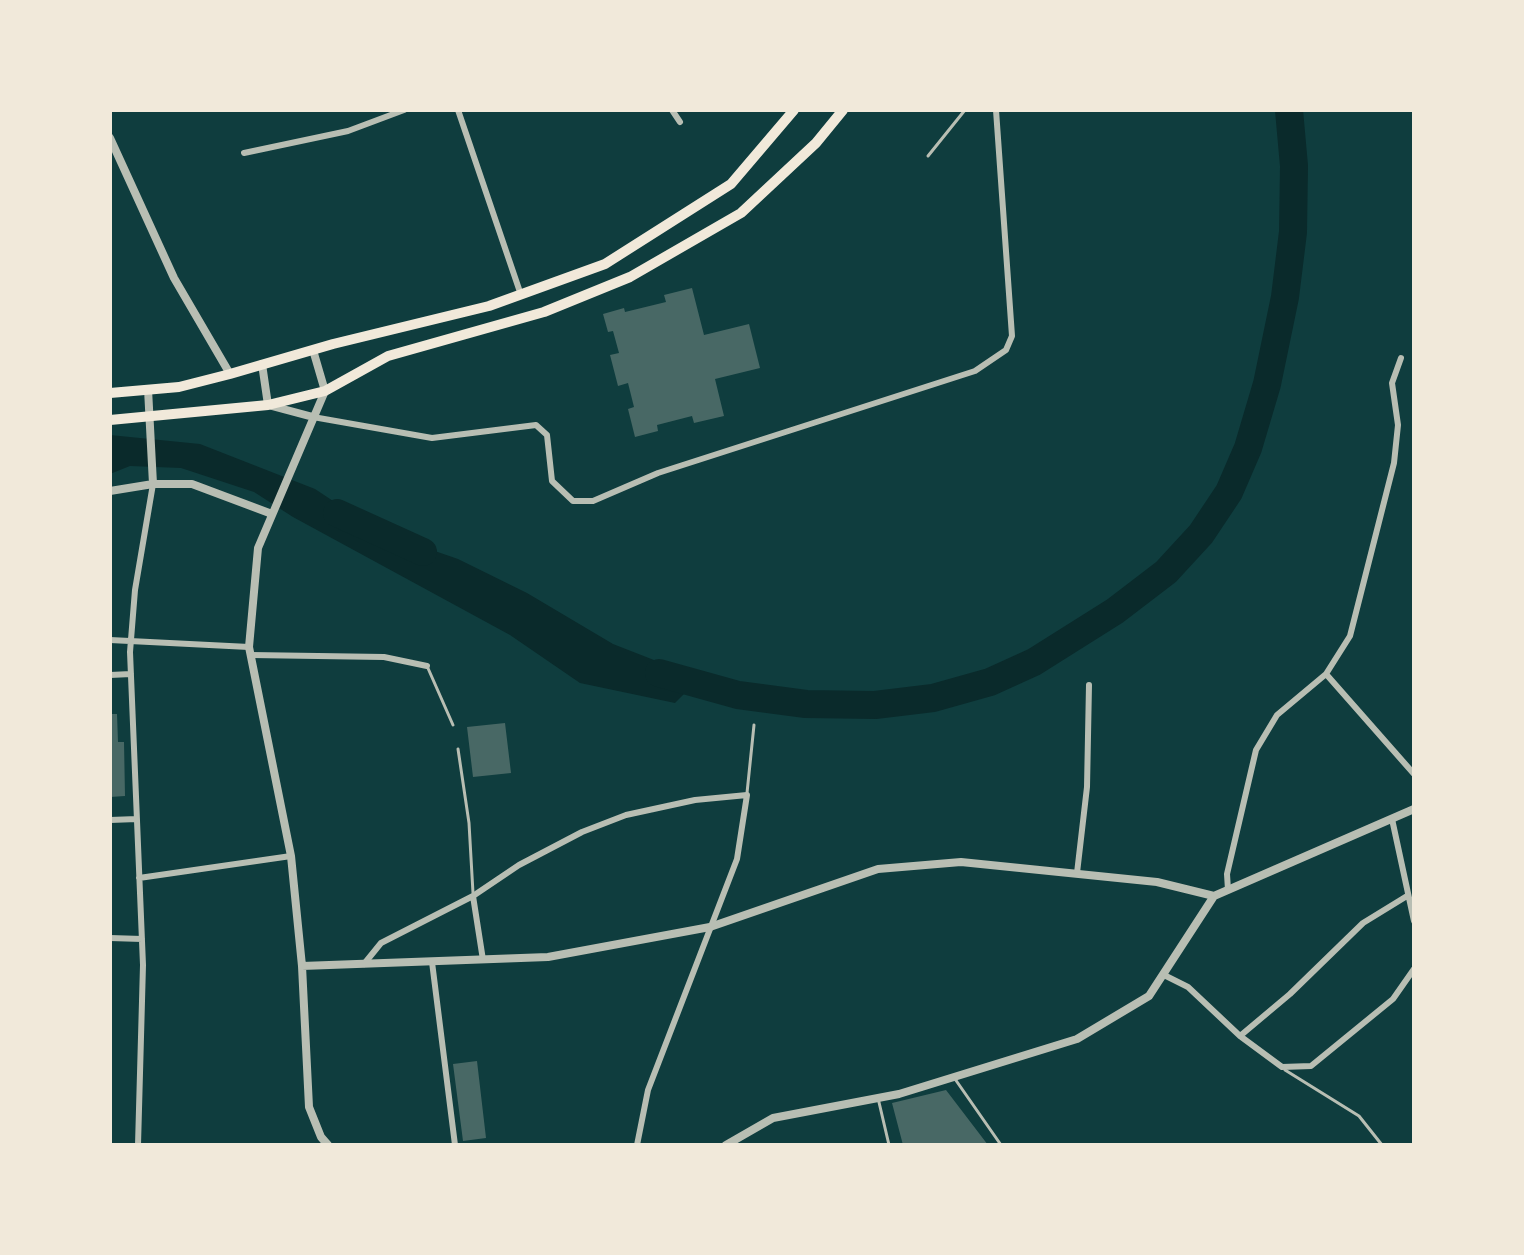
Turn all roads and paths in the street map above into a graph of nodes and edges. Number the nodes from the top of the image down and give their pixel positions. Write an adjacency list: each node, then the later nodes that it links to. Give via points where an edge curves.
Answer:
1 (404, 110): 10 (street, via 348,131)
2 (458, 110): 12 (street)
3 (672, 110): 8 (street)
4 (794, 110): 12 (main road, via 731,184 605,264)
5 (843, 110): 18 (main road, via 816,143 741,213 630,277 544,312 388,356)
6 (965, 110): 11 (lane)
7 (996, 110): 22 (street, via 1012,336 1006,350 975,371 658,473 593,501 573,501 552,481 547,435 536,425 432,438)
8 (680, 122)
9 (110, 138): 16 (street, via 174,278)
10 (244, 153)
11 (928, 156)
12 (521, 295): 13 (main road)
13 (313, 350): 15 (main road); 18 (street)
14 (1401, 358): 32 (street, via 1392,383 1398,425 1391,477 1350,636)
15 (262, 364): 16 (main road); 20 (street)
16 (230, 374): 17 (main road)
17 (148, 389): 19 (main road); 21 (street)
18 (325, 391): 20 (main road); 22 (street)
19 (110, 393)
20 (268, 405): 21 (main road); 22 (street)
21 (151, 417): 23 (main road); 24 (street)
22 (313, 417): 26 (street)
23 (110, 420)
24 (153, 484): 25 (street); 26 (street, via 192,484); 28 (street)
25 (110, 491)
26 (272, 514): 29 (street, via 258,548)
27 (110, 640): 28 (street)
28 (131, 641): 29 (street); 31 (street)
29 (250, 651): 30 (street, via 384,657); 44 (street)
30 (427, 666): 35 (lane)
31 (131, 674): 33 (street); 41 (street)
32 (1326, 674): 38 (street); 47 (street, via 1277,715 1256,750 1229,861)
33 (110, 675)
34 (1089, 685): 45 (street, via 1087,787)
35 (453, 725)
36 (754, 725): 39 (lane)
37 (458, 749): 48 (lane)
38 (1414, 774)
39 (747, 795): 48 (street, via 626,815 519,865); 52 (street, via 737,859)
40 (1414, 809): 42 (street)
41 (137, 819): 43 (street); 46 (street)
42 (1392, 819): 47 (street); 50 (street)
43 (110, 820)
44 (291, 856): 46 (street); 58 (street)
45 (1077, 873): 49 (street, via 1157,882); 52 (street, via 961,862 878,869)
46 (139, 878): 54 (street)
47 (1228, 890): 49 (street)
48 (473, 896): 55 (street); 57 (street, via 381,943)
49 (1214, 896): 60 (street)
50 (1407, 896): 51 (street); 61 (street, via 1363,923)
51 (1414, 921)
52 (710, 927): 55 (street, via 548,957); 68 (street, via 648,1090)
53 (110, 938): 54 (street)
54 (142, 939): 65 (street)
55 (483, 960): 56 (street)
56 (432, 962): 57 (street); 67 (street)
57 (364, 964): 58 (street)
58 (302, 966): 66 (street, via 309,1107)
59 (1414, 969): 62 (street, via 1393,999 1311,1066)
60 (1164, 975): 61 (street, via 1188,987); 63 (street, via 1149,996 1077,1039)
61 (1240, 1036): 62 (street)
62 (1282, 1067): 72 (lane, via 1359,1116)
63 (954, 1077): 64 (street); 71 (lane)
64 (878, 1098): 69 (street, via 773,1118); 70 (lane)
65 (138, 1145)
66 (328, 1145)
67 (455, 1145)
68 (637, 1145)
69 (726, 1145)
70 (889, 1145)
71 (1001, 1145)
72 (1382, 1145)

